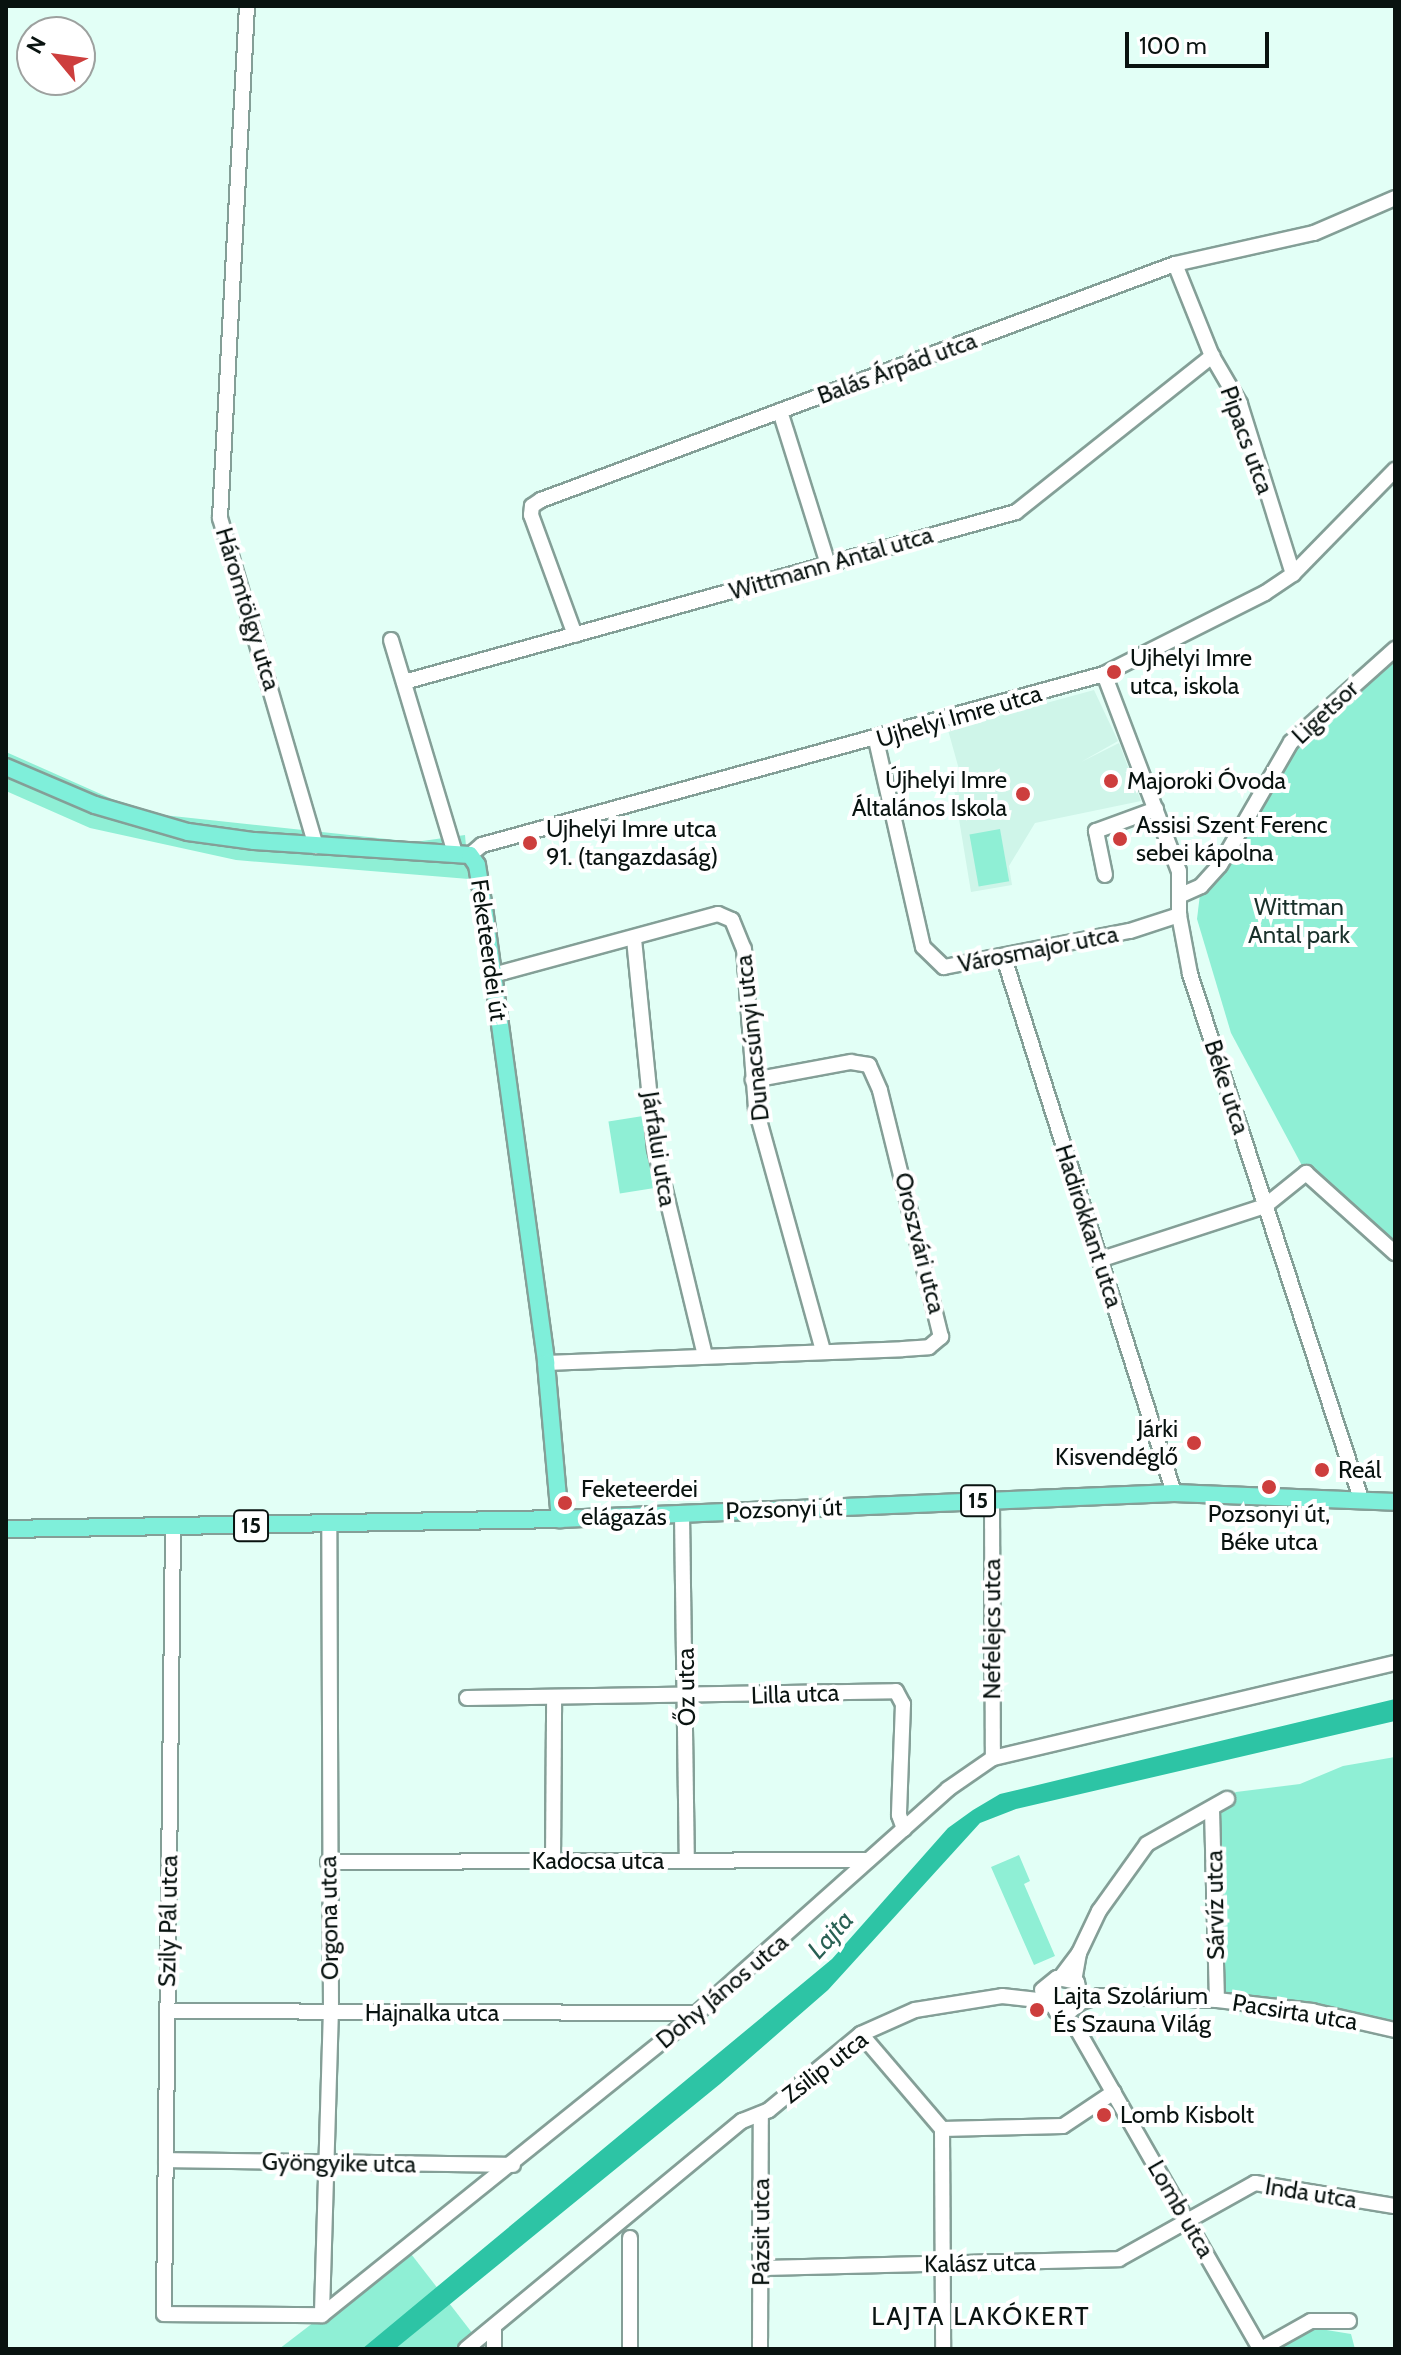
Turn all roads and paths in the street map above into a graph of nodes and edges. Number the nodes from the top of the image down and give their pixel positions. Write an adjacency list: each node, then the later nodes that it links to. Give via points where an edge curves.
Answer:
1 (247, 6): 17 (street, Háromtölgy utca, via 222,535)
2 (1395, 198): 3 (street, Balás Árpád utca, via 1314,233)
3 (1175, 264): 4 (street, Pipacs utca); 5 (street, Balás Árpád utca)
4 (1212, 356): 7 (street, Wittmann Antal utca, via 1016,512); 8 (street, Pipacs utca, via 1240,404)
5 (780, 411): 7 (street); 9 (street, Balás Árpád utca, via 533,505 531,515)
6 (1395, 470): 8 (street, Ujhelyi Imre utca)
7 (828, 564): 9 (street, Wittmann Antal utca)
8 (1293, 574): 12 (street, Ujhelyi Imre utca)
9 (575, 635): 13 (street, Wittmann Antal utca)
10 (391, 640): 13 (street)
11 (1395, 649): 20 (street, Ligetsor, via 1291,742 1220,865 1201,886)
12 (1104, 674): 14 (street, Ujhelyi Imre utca); 16 (street, Béke utca)
13 (404, 682): 18 (street)
14 (876, 740): 18 (street, Ujhelyi Imre utca, via 482,845); 23 (street, Városmajor utca, via 923,947 944,967)
15 (6, 767): 17 (main road, Feketeerdei út, via 95,805 173,828)
16 (1156, 809): 19 (street, via 1096,831); 20 (street, Béke utca, via 1179,871)
17 (316, 846): 18 (main road, Feketeerdei út)
18 (462, 855): 24 (main road, Feketeerdei út, via 477,865)
19 (1105, 875)
20 (1181, 895): 21 (street, Béke utca)
21 (1179, 915): 23 (street, Városmajor utca); 26 (street, Béke utca, via 1190,974)
22 (634, 939): 24 (street, Dunacsúnyi utca); 25 (street, Dunacsúnyi utca, via 718,914 732,920 744,949); 30 (street, Járfalui utca, via 655,1149)
23 (1004, 958): 28 (street, Hadirokkant utca)
24 (493, 975): 31 (main road, Feketeerdei út)
25 (753, 1080): 29 (street, Dunacsúnyi utca, via 774,1181); 29 (street, Oroszvári utca, via 851,1062 869,1065 937,1304 941,1337 929,1347)
26 (1265, 1206): 27 (street, via 1306,1173); 28 (street); 33 (street, Béke utca)
27 (1395, 1253)
28 (1099, 1260): 32 (street, Hadirokkant utca)
29 (823, 1351): 30 (street, Oroszvári utca)
30 (705, 1355): 31 (street, Oroszvári utca)
31 (546, 1363): 37 (main road, Feketeerdei út)
32 (1174, 1493): 33 (main road, Pozsonyi út / 15); 34 (main road, Pozsonyi út / 15)
33 (1361, 1499): 35 (main road, Pozsonyi út / 15)
34 (992, 1500): 36 (main road, Pozsonyi út / 15); 45 (street, Nefelejcs utca)
35 (1395, 1502)
36 (682, 1514): 37 (main road, Pozsonyi út / 15); 43 (street, Őz utca)
37 (560, 1519): 38 (main road, Pozsonyi út / 15)
38 (329, 1524): 39 (main road, Pozsonyi út / 15); 52 (street, Orgona utca)
39 (173, 1527): 40 (main road, 15); 56 (street, Szily Pál utca)
40 (6, 1529)
41 (1395, 1663): 45 (street, Dohy János utca)
42 (467, 1698): 44 (street, Lilla utca)
43 (686, 1698): 44 (street, Lilla utca); 48 (street, Lilla utca, via 896,1691 903,1704 899,1815); 49 (street, Őz utca)
44 (554, 1699): 51 (street)
45 (993, 1758): 48 (street, Dohy János utca)
46 (1227, 1799): 47 (street, Sárvíz utca)
47 (1212, 1810): 53 (street, Sárvíz utca, via 1179,1822 1147,1844 1107,1898 1079,1953); 55 (street, Sárvíz utca)
48 (904, 1829): 50 (street, Dohy János utca)
49 (687, 1860): 50 (street, Kadocsa utca); 51 (street, Kadocsa utca)
50 (868, 1860): 58 (street, Dohy János utca)
51 (553, 1861): 52 (street, Kadocsa utca)
52 (328, 1862): 57 (street, Orgona utca)
53 (1075, 1991): 54 (street); 54 (street); 55 (street, Pacsirta utca); 59 (street, Sárvíz utca)
54 (1050, 2000): 59 (street); 61 (street, Zsilip utca, via 1030,1995 915,2010)
55 (1217, 2000): 60 (street, Pacsirta utca, via 1312,2011)
56 (167, 2011): 57 (street, Hajnalka utca); 65 (street, Szily Pál utca)
57 (331, 2013): 58 (street, Hajnalka utca); 66 (street, Orgona utca)
58 (697, 2013): 67 (street, Dohy János utca)
59 (1077, 2029): 62 (street, Lomb utca)
60 (1395, 2030)
61 (861, 2034): 63 (street, Zsilip utca); 64 (street)
62 (1114, 2092): 64 (street, via 1063,2126); 69 (street, Lomb utca)
63 (761, 2114): 72 (street, Pázsit utca); 75 (street, Zsilip utca, via 742,2121)
64 (942, 2129): 71 (street)
65 (166, 2160): 66 (street, Gyöngyike utca); 73 (street, Szily Pál utca, via 164,2314)
66 (329, 2163): 67 (street, Gyöngyike utca); 73 (street, Orgona utca)
67 (513, 2165): 73 (street, Dohy János utca)
68 (1394, 2206): 69 (street, Inda utca, via 1255,2183)
69 (1190, 2222): 71 (street, Kalász utca, via 1119,2259); 81 (street, Lomb utca)
70 (630, 2238): 78 (street)
71 (941, 2264): 72 (street, Kalász utca); 80 (street)
72 (761, 2268): 79 (street, Pázsit utca)
73 (322, 2312)
74 (1349, 2321): 81 (street, via 1311,2321)
75 (494, 2328): 76 (street, Zsilip utca); 77 (street)
76 (466, 2349)
77 (494, 2349)
78 (630, 2349)
79 (760, 2349)
80 (943, 2349)
81 (1260, 2349)

